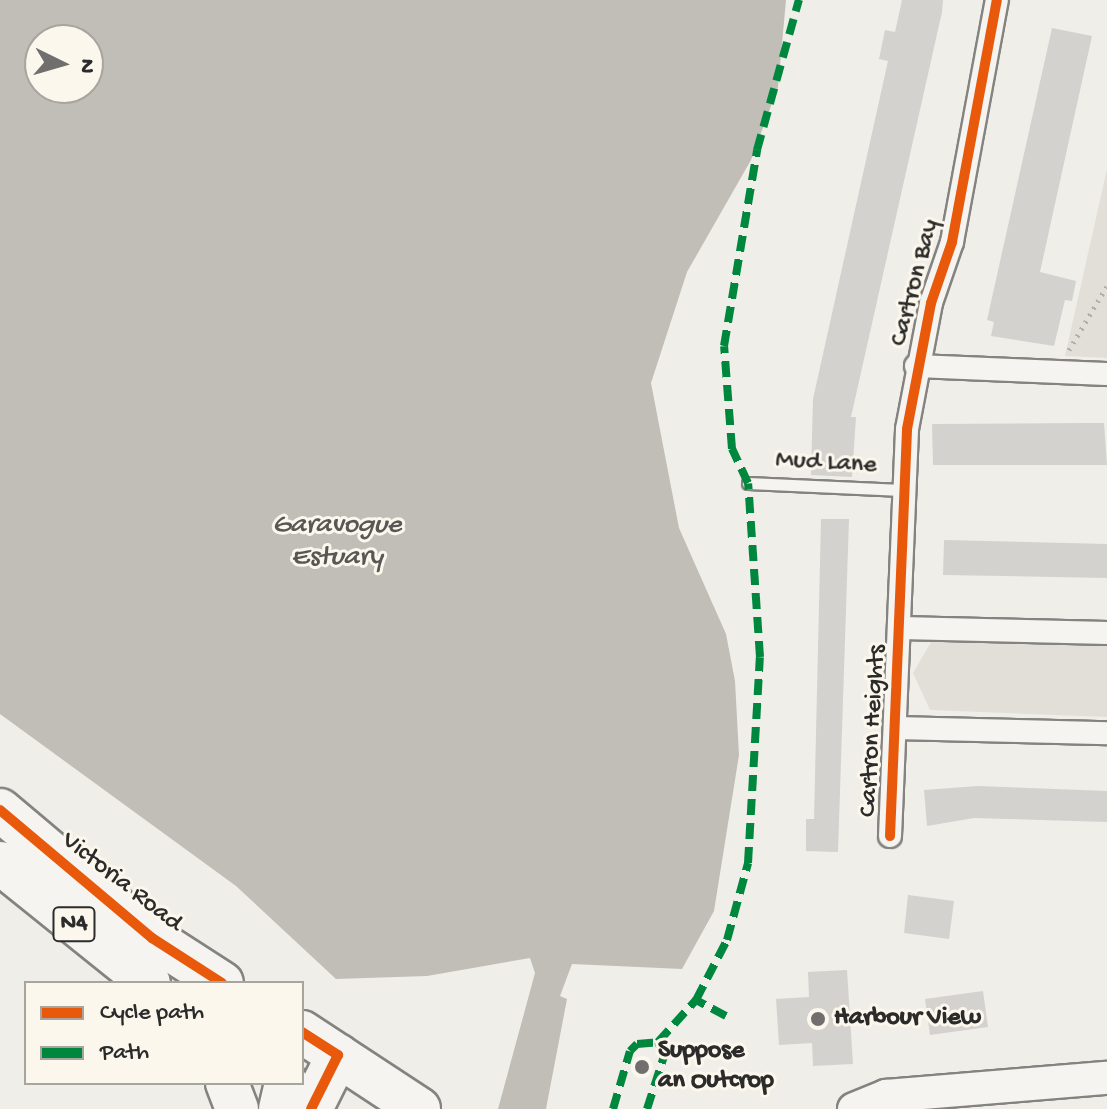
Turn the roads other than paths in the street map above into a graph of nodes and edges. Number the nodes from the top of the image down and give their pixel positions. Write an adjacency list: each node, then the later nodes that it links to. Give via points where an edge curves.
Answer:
1 (997, 0): 2 (street, Cartron Bay, via 952,242)
2 (916, 366): 3 (street, Cartron Bay); 5 (street, Cartron Bay)
3 (1107, 374)
4 (748, 483): 5 (lane, Mud Lane)
5 (902, 490): 6 (street, Cartron Bay)
6 (902, 628): 7 (street, Cartron Heights); 8 (street, Cartron Heights)
7 (1107, 633)
8 (897, 728): 9 (street, Cartron Heights); 11 (street, Cartron Heights)
9 (1107, 733)
10 (0, 810): 14 (highway, Victoria Road / N4, via 152,938)
11 (890, 836)
12 (0, 863): 13 (highway, N4)
13 (147, 981)
14 (219, 981)
15 (312, 1042): 19 (highway); 21 (highway)
16 (1107, 1078): 18 (main road)
17 (228, 1085): 20 (highway)
18 (998, 1096): 22 (main road, via 886,1096)
19 (305, 1097)
20 (237, 1109)
21 (419, 1109)
22 (854, 1109)

